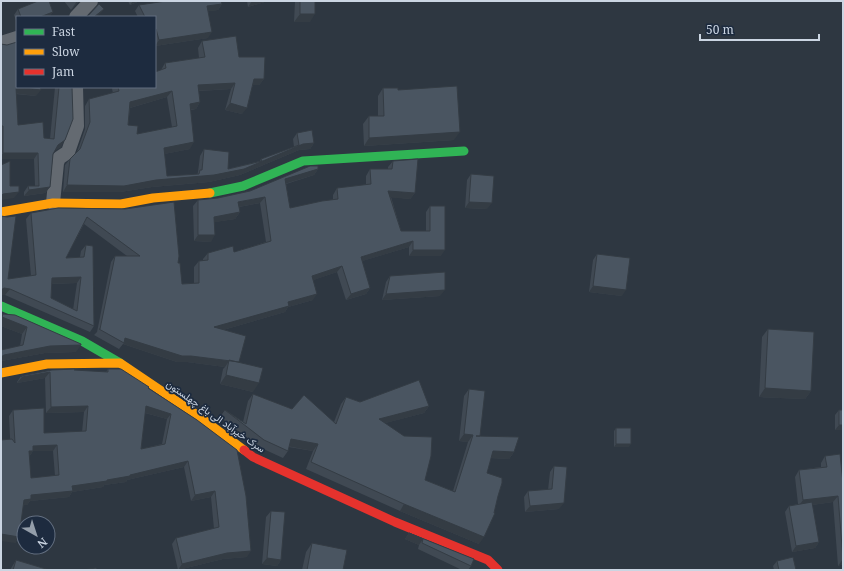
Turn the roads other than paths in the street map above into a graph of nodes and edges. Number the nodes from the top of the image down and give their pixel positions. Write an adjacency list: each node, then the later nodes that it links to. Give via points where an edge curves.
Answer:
1 (91, 1): 2 (street)
2 (77, 16)
3 (16, 38): 4 (street)
4 (1, 44)
5 (76, 88): 7 (street, via 77,126 68,152 59,158)
6 (464, 151): 7 (street, via 304,161 243,186 211,193 153,198 121,204)
7 (53, 203): 8 (street)
8 (1, 212)
9 (1, 306): 10 (street, سرک خیرآباد الی باغ چهلستون, via 82,341)
10 (120, 363): 11 (street, via 47,364); 12 (street, سرک خیرآباد الی باغ چهلستون, via 200,417 253,457 395,522 488,560)
11 (1, 373)
12 (498, 570)

